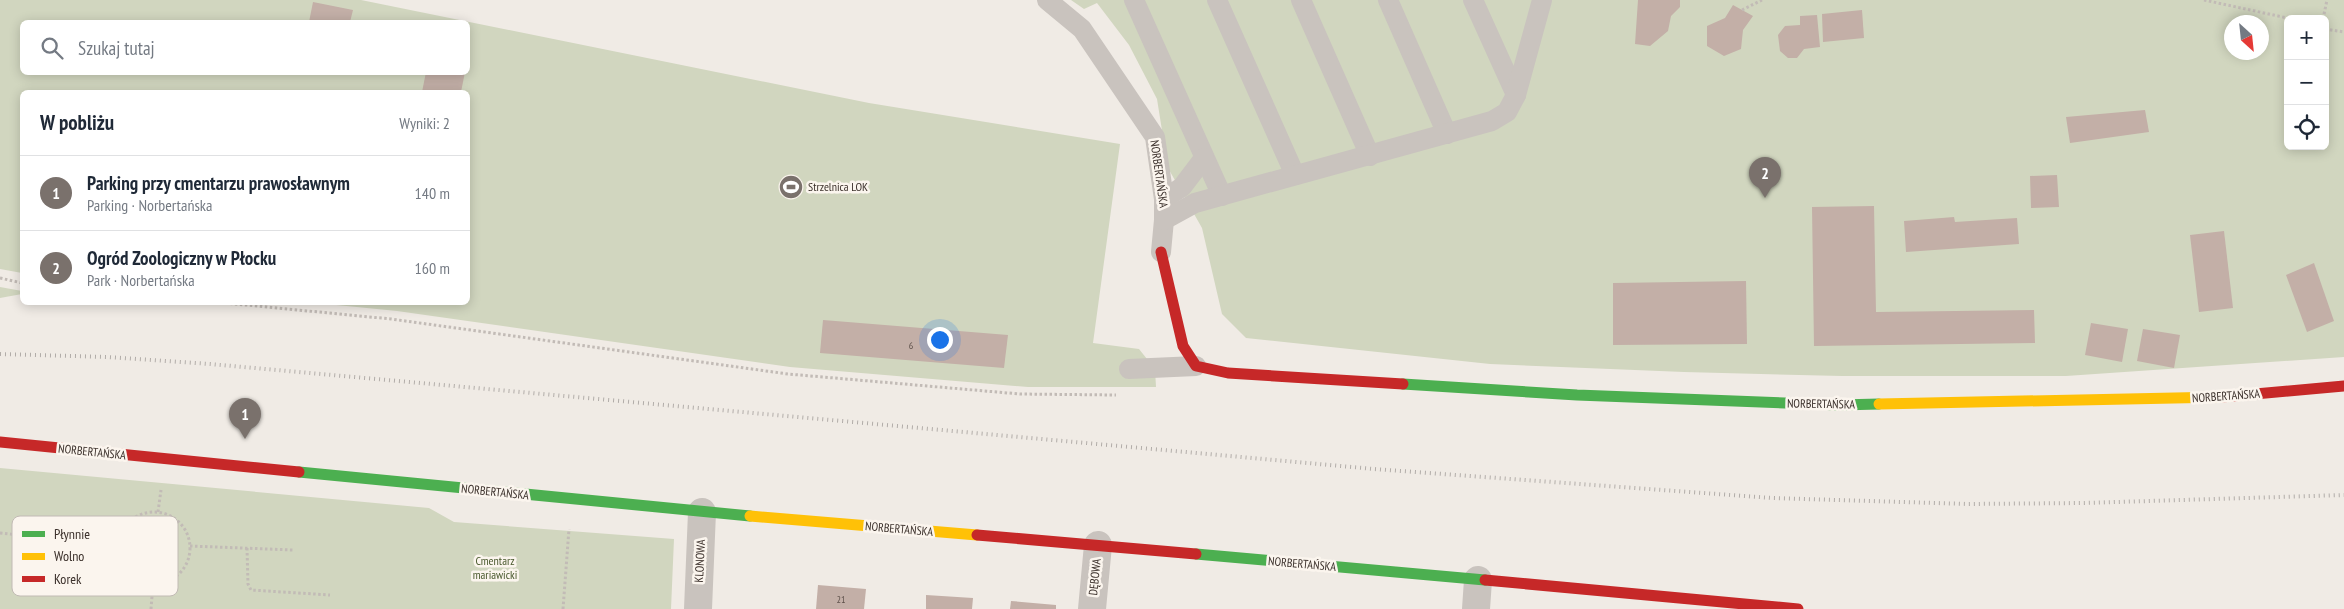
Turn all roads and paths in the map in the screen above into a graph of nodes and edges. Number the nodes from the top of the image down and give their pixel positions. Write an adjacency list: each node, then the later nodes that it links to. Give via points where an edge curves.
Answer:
1 (1048, 0): 22 (lane, NORBERTAŃSKA, via 1082,29 1155,137)
2 (1134, 0): 19 (lane)
3 (1217, 0): 20 (lane)
4 (1301, 0): 18 (lane)
5 (1388, 0): 17 (lane)
6 (1473, 0): 16 (lane)
7 (1542, 0): 16 (lane)
8 (1762, 0): 11 (path)
9 (2204, 0): 13 (path)
10 (2327, 0): 12 (path)
11 (1742, 10)
12 (2324, 15)
13 (2284, 17)
14 (2329, 30): 15 (path)
15 (2344, 32)
16 (1516, 95): 17 (lane, via 1506,112 1492,122)
17 (1447, 134): 18 (lane)
18 (1370, 156): 20 (lane)
19 (1204, 158): 21 (lane); 22 (lane, via 1182,187)
20 (1296, 175): 21 (lane)
21 (1222, 196): 23 (lane, via 1195,203)
22 (1164, 199): 23 (lane, NORBERTAŃSKA)
23 (1164, 220): 24 (lane, NORBERTAŃSKA)
24 (1161, 252): 28 (street, NORBERTAŃSKA, via 1183,346)
25 (0, 278): 26 (path)
26 (20, 282)
27 (246, 305): 31 (path, via 390,319 788,374 1020,394)
28 (1196, 366): 29 (lane); 30 (street, NORBERTAŃSKA, via 1228,373 1308,379 1577,395 1840,405 2216,398)
29 (1129, 369)
30 (2344, 386)
31 (1118, 395)
32 (0, 442): 35 (street, NORBERTAŃSKA)
33 (161, 483): 34 (path)
34 (158, 512): 36 (path); 37 (path)
35 (702, 512): 40 (street, NORBERTAŃSKA); 50 (street, KLONOWA)
36 (136, 516)
37 (170, 516)
38 (178, 522): 41 (path, via 187,533)
39 (569, 526): 49 (path)
40 (1098, 545): 45 (street, NORBERTAŃSKA); 51 (street, DĘBOWA)
41 (190, 546): 42 (path); 44 (path, via 188,558)
42 (247, 548): 43 (path); 46 (path, via 251,590)
43 (293, 550)
44 (178, 573)
45 (1478, 580): 52 (street); 53 (street, NORBERTAŃSKA)
46 (330, 595)
47 (152, 596): 48 (path)
48 (151, 609)
49 (564, 609)
50 (698, 609)
51 (1092, 609)
52 (1476, 609)
53 (1798, 609)

